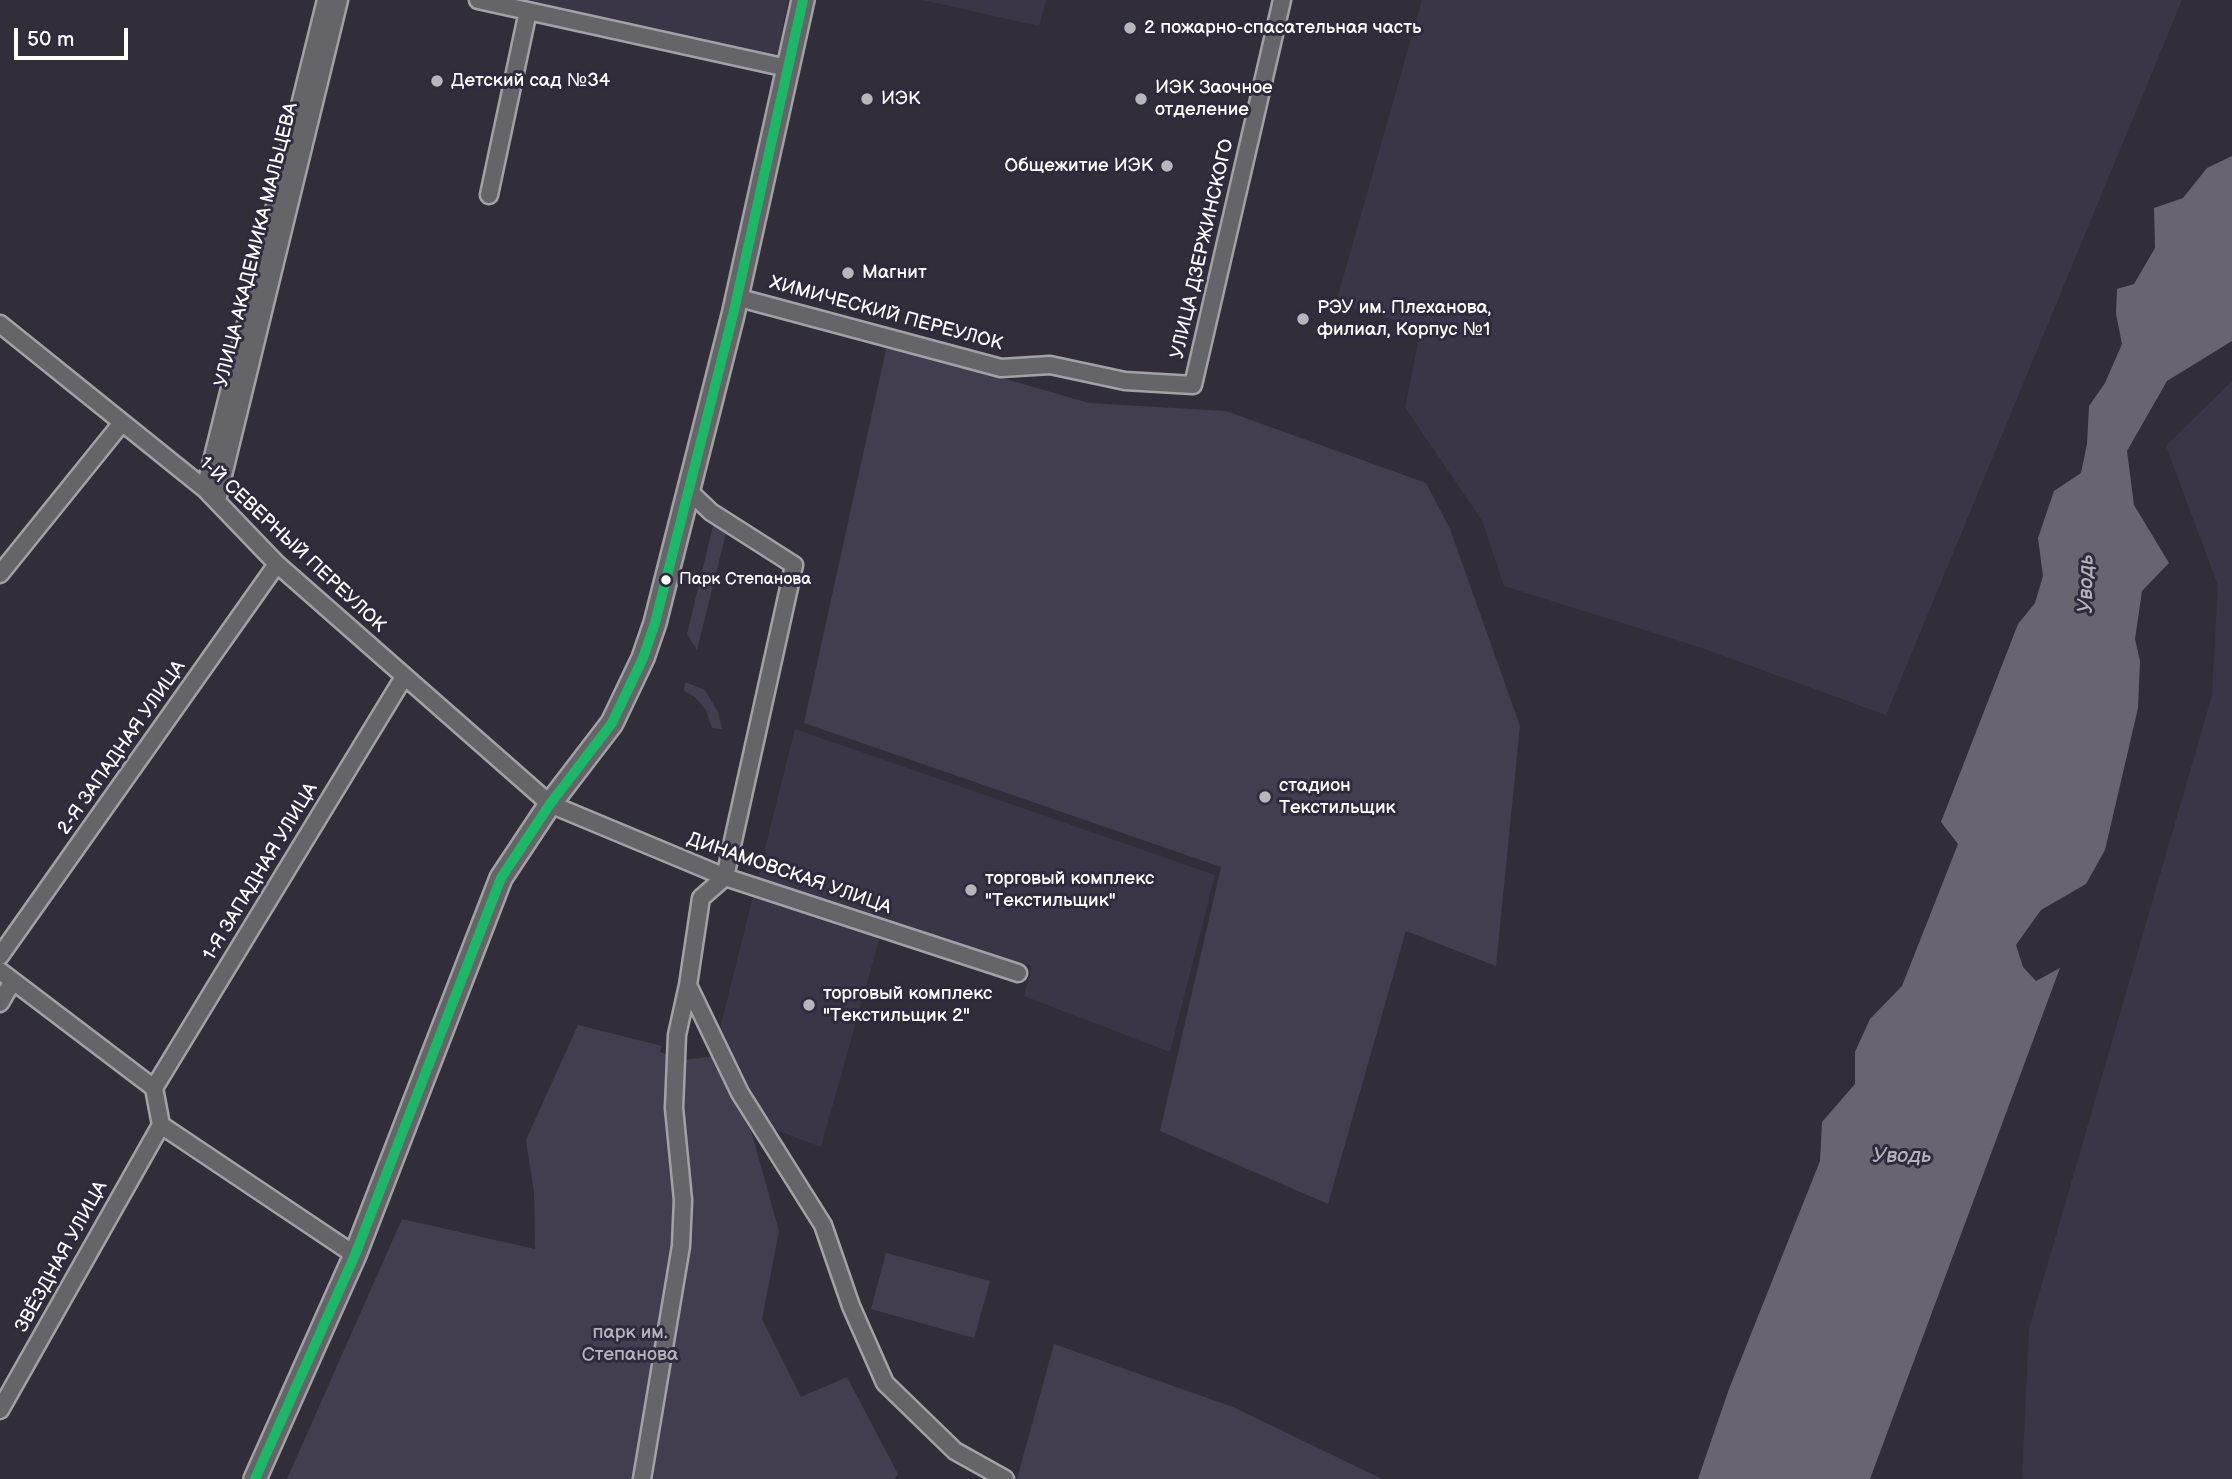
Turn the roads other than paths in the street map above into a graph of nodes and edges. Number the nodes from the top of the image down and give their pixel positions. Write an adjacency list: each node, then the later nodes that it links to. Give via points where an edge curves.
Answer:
1 (326, 0): 14 (street)
2 (339, 0): 14 (street, УЛИЦА АКАДЕМИКА МАЛЬЦЕВА)
3 (478, 0): 6 (street)
4 (803, 0): 7 (main road)
5 (1282, 0): 11 (street, УЛИЦА ДЗЕРЖИНСКОГО)
6 (528, 11): 7 (street); 8 (street)
7 (787, 68): 9 (main road)
8 (489, 195)
9 (736, 297): 11 (street, ХИМИЧЕСКИЙ ПЕРЕУЛОК, via 1001,368 1050,365 1125,381); 13 (main road)
10 (0, 324): 12 (street, 1-Й СЕВЕРНЫЙ ПЕРЕУЛОК)
11 (1193, 385)
12 (121, 424): 14 (street, 1-Й СЕВЕРНЫЙ ПЕРЕУЛОК); 16 (street)
13 (688, 490): 18 (main road, via 655,622 628,692 594,749); 19 (street, via 711,512 794,565)
14 (211, 495): 15 (street, 1-Й СЕВЕРНЫЙ ПЕРЕУЛОК)
15 (277, 564): 17 (street, 1-Й СЕВЕРНЫЙ ПЕРЕУЛОК); 20 (street, 2-Я ЗАПАДНАЯ УЛИЦА)
16 (0, 574)
17 (404, 677): 18 (street, 1-Й СЕВЕРНЫЙ ПЕРЕУЛОК); 25 (street, 1-Я ЗАПАДНАЯ УЛИЦА)
18 (550, 804): 19 (street, ДИНАМОВСКАЯ УЛИЦА); 27 (main road, via 501,878)
19 (724, 877): 21 (street, ДИНАМОВСКАЯ УЛИЦА); 23 (street, via 701,898)
20 (0, 956)
21 (1018, 974)
22 (6, 976): 24 (street); 25 (street)
23 (688, 985): 30 (street, via 673,1068 683,1200 681,1246); 31 (street, via 740,1093 823,1225 851,1306 885,1383 955,1451)
24 (0, 1003)
25 (154, 1088): 26 (street)
26 (161, 1125): 27 (street); 28 (street, ЗВЁЗДНАЯ УЛИЦА)
27 (355, 1255): 29 (main road)
28 (0, 1410)
29 (255, 1479)
30 (642, 1479)
31 (1005, 1479)

